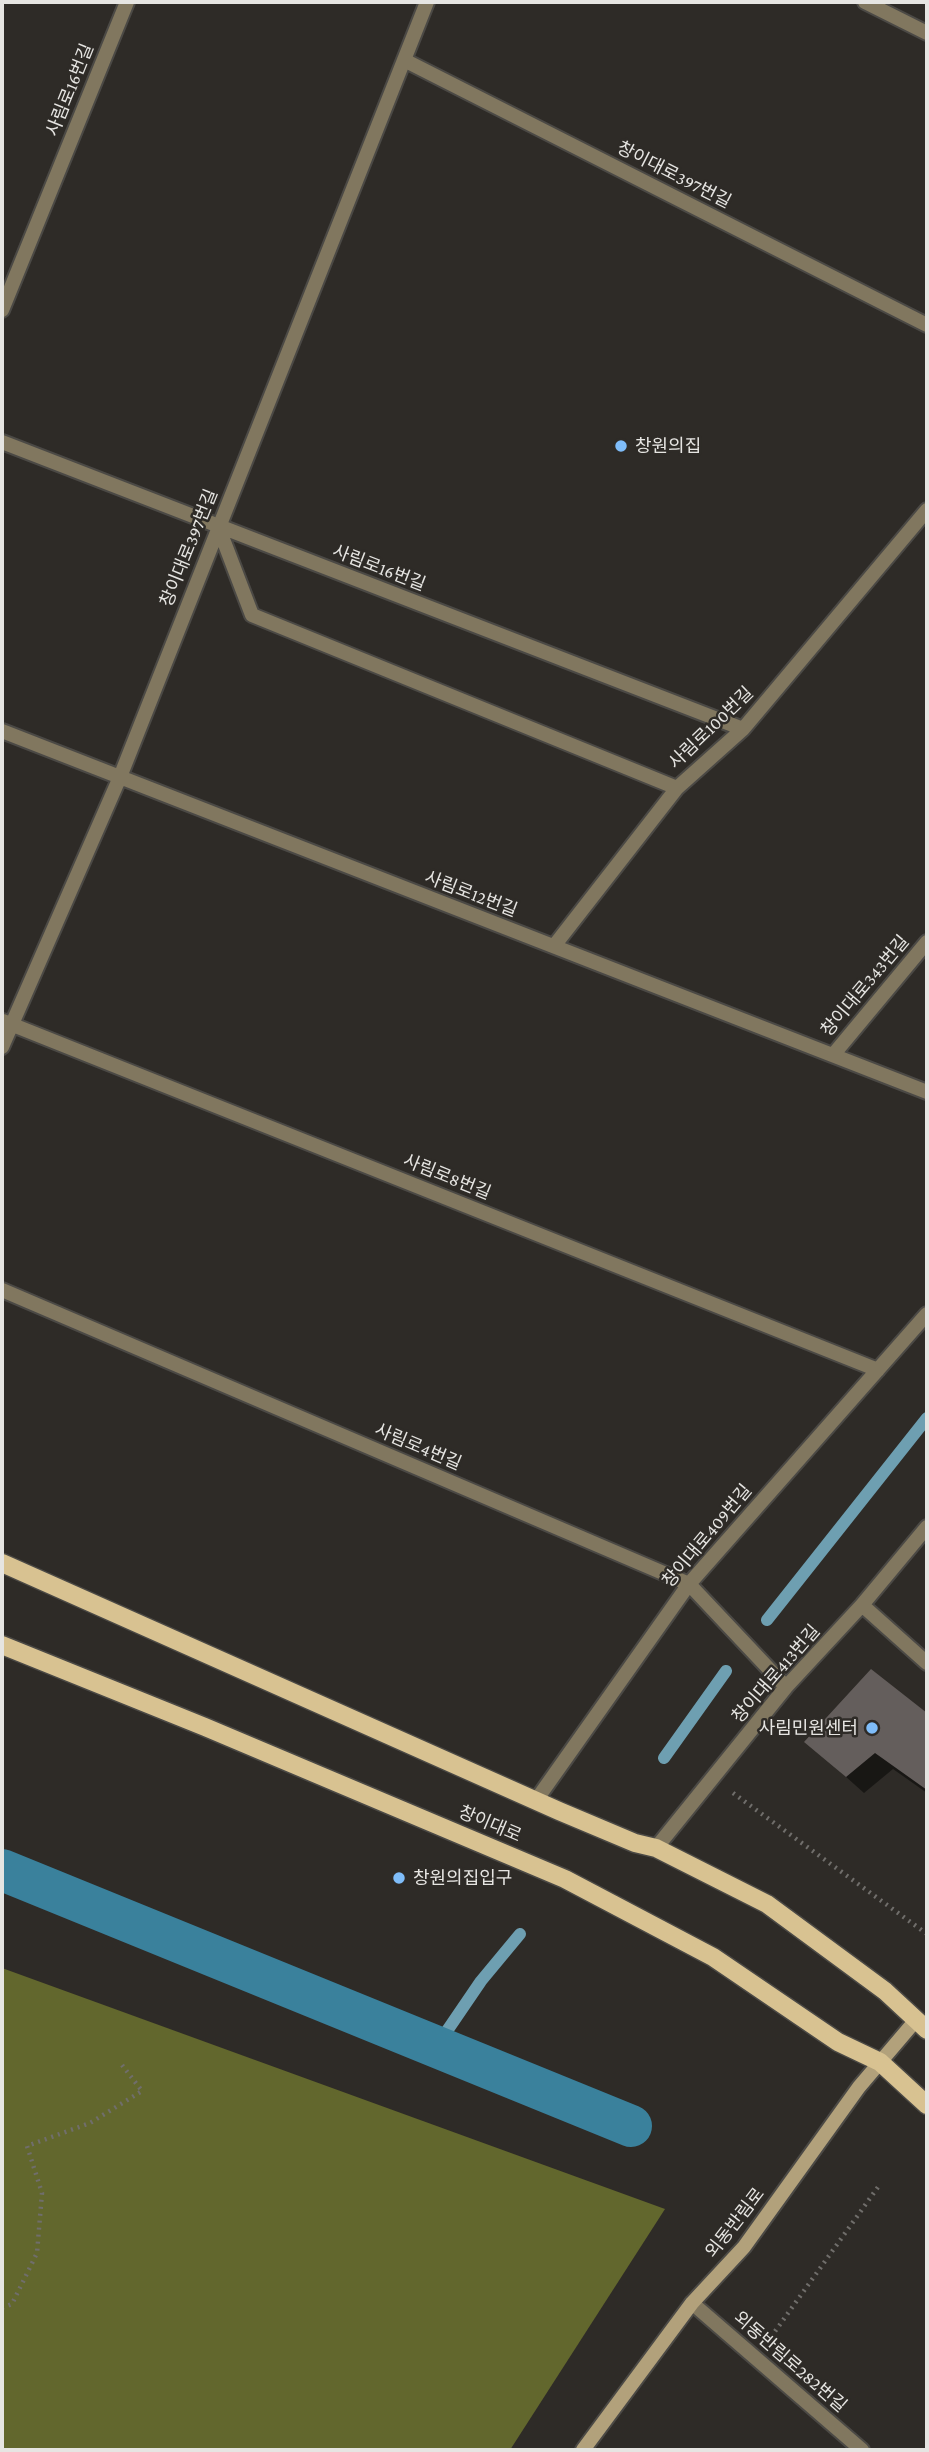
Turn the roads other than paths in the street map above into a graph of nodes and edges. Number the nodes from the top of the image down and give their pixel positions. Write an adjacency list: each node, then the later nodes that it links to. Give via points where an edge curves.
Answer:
1 (127, 2): 6 (street, 사림로16번길)
2 (427, 2): 5 (street, 창이대로397번길)
3 (865, 2): 4 (street)
4 (927, 33)
5 (404, 60): 7 (street, 창이대로397번길); 10 (street, 창이대로397번길)
6 (2, 310)
7 (927, 325)
8 (2, 442): 10 (street, 사림로16번길)
9 (927, 510): 11 (street, 사림로100번길)
10 (218, 526): 11 (street, 사림로16번길); 13 (street, 창이대로397번길); 14 (street, via 252,615)
11 (743, 729): 14 (street, 사림로100번길)
12 (2, 730): 13 (street, 사림로12번길)
13 (120, 777): 16 (street, 사림로12번길); 17 (street, 창이대로397번길)
14 (677, 788): 16 (street, 사림로100번길)
15 (927, 942): 19 (street, 창이대로343번길)
16 (554, 946): 19 (street, 사림로12번길)
17 (6, 1022): 18 (street, 창이대로397번길); 23 (street, 사림로8번길)
18 (2, 1047)
19 (833, 1055): 20 (street, 사림로12번길)
20 (927, 1092)
21 (2, 1290): 26 (street, 사림로4번길)
22 (927, 1314): 23 (street, 창이대로409번길)
23 (878, 1370): 26 (street, 창이대로409번길)
24 (927, 1527): 27 (street, 창이대로413번길)
25 (2, 1563): 31 (main road)
26 (689, 1584): 30 (street, 사림로4번길); 31 (street, 창이대로409번길)
27 (862, 1605): 29 (street); 30 (street, 창이대로413번길)
28 (2, 1645): 34 (main road, 창이대로, via 533,1865 713,1957 838,2042)
29 (927, 1663)
30 (786, 1687): 32 (street, 창이대로413번길)
31 (537, 1799): 32 (main road)
32 (656, 1848): 33 (main road, via 767,1904)
33 (923, 2023): 34 (main road, 외동반림로)
34 (880, 2062): 35 (main road, 창이대로); 36 (main road, 외동반림로, via 744,2247)
35 (927, 2105)
36 (692, 2303): 37 (main road, 외동반림로); 38 (street, 외동반림로282번길)
37 (583, 2450)
38 (862, 2450)

